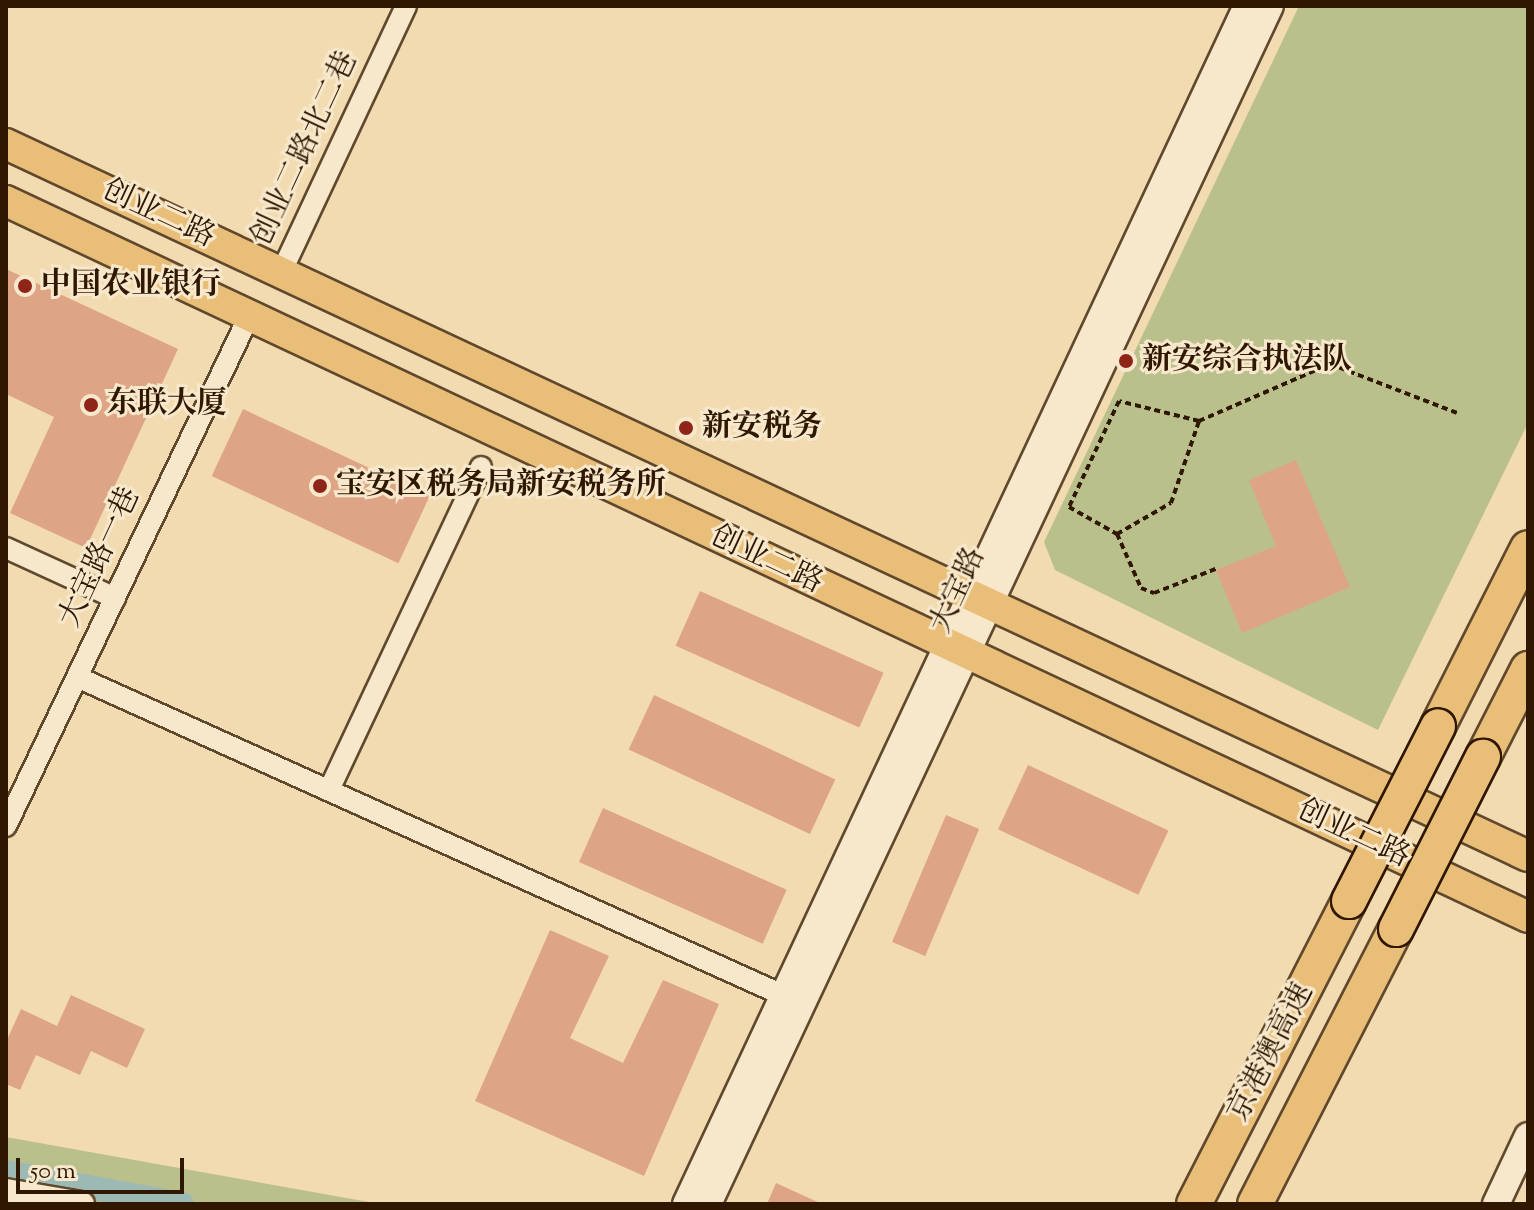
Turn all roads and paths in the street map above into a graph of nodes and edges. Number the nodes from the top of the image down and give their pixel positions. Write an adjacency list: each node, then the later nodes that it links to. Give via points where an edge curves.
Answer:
1 (406, 6): 6 (street, 创业二路北二巷)
2 (1247, 6): 16 (main road, 大宝路)
3 (1270, 6): 16 (main road, 大宝路)
4 (6, 144): 6 (main road, 创业二路)
5 (6, 201): 7 (main road, 创业二路)
6 (281, 273): 16 (main road, 创业二路)
7 (249, 316): 15 (street, 大宝路一巷); 17 (main road, 创业二路)
8 (1457, 413): 9 (path, via 1330,364)
9 (1199, 421): 11 (path, via 1171,503); 11 (path, via 1119,401 1069,507)
10 (481, 467): 20 (street)
11 (1117, 534): 14 (path, via 1141,588 1154,593)
12 (6, 548): 15 (street)
13 (1528, 548): 30 (highway, 京港澳高速, bridge)
14 (1218, 568)
15 (115, 598): 19 (street, 大宝路一巷)
16 (978, 602): 17 (main road, 大宝路); 22 (main road, 创业二路)
17 (956, 650): 23 (main road, 创业二路); 24 (main road, 大宝路)
18 (1528, 669): 31 (highway, 京港澳高速, bridge)
19 (77, 677): 20 (street); 21 (street, 大宝路一巷)
20 (329, 790): 24 (street)
21 (6, 826)
22 (1528, 856)
23 (1528, 917)
24 (792, 1000): 28 (main road, 大宝路); 29 (main road, 大宝路)
25 (1528, 1136): 32 (main road)
26 (6, 1191): 27 (street)
27 (82, 1204)
28 (686, 1204)
29 (708, 1204)
30 (1194, 1204)
31 (1255, 1204)
32 (1496, 1204)

